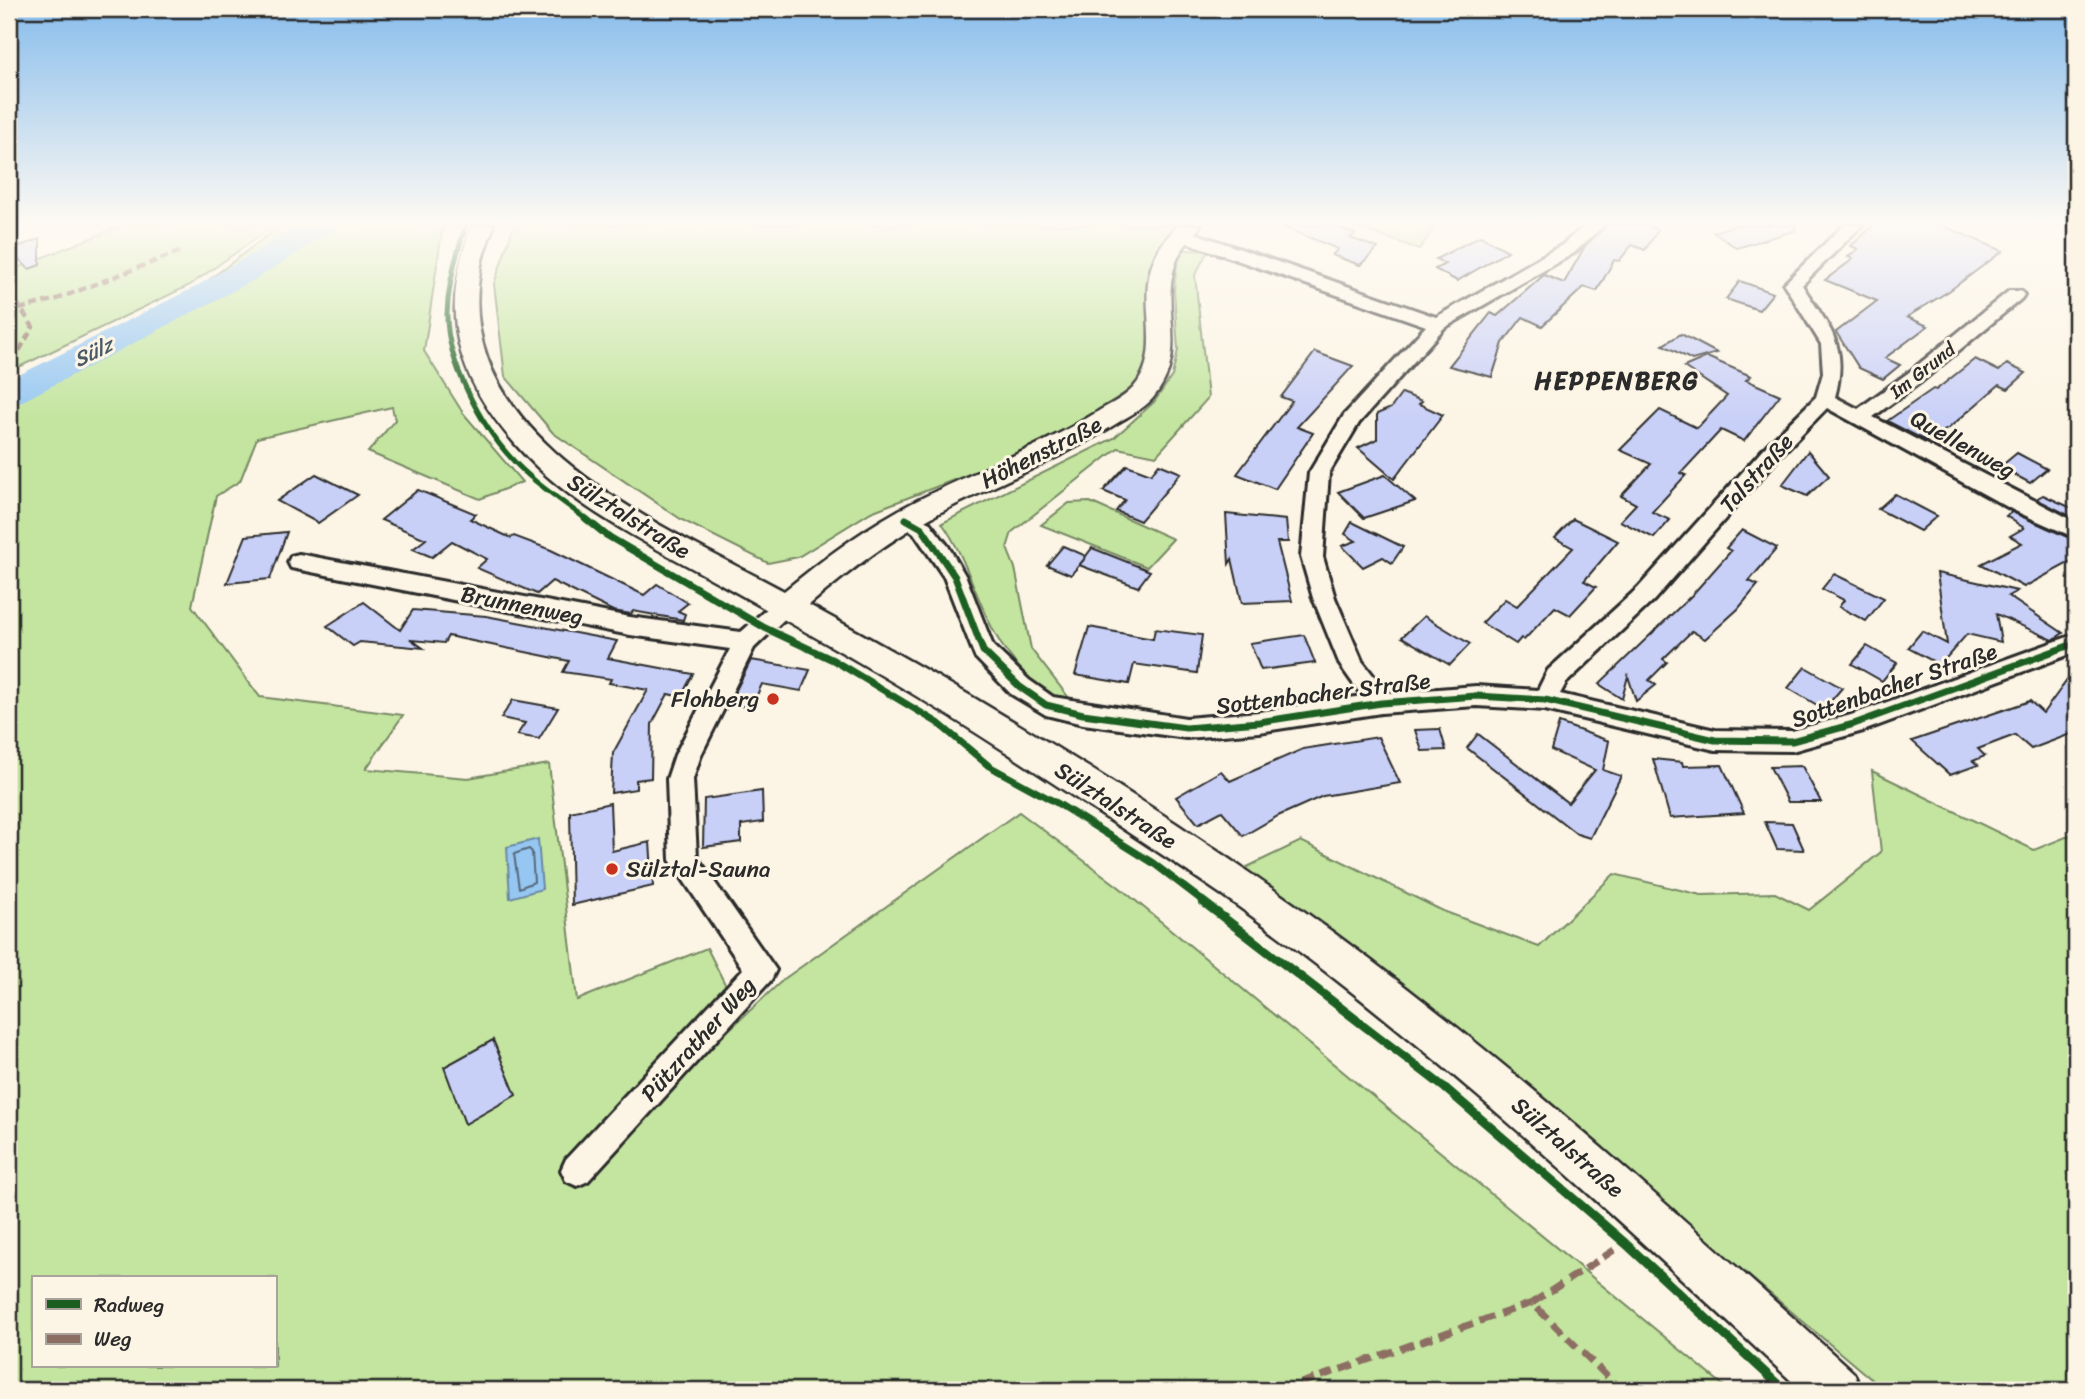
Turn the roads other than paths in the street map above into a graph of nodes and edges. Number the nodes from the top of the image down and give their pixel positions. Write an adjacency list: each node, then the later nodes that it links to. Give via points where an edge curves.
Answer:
1 (467, 290): 13 (main road, Sülztalstraße, via 478,366 509,422 541,457 573,485)
2 (1159, 290): 10 (main road, Höhenstraße, via 1163,343 1157,368 1143,393 1067,442)
3 (1347, 290): 7 (street)
4 (1497, 290): 7 (street)
5 (1797, 290): 8 (street, via 1830,344 1832,373)
6 (2015, 295): 9 (street, Im Grund)
7 (1438, 324): 17 (street, via 1351,419 1320,473 1312,557 1352,665)
8 (1825, 399): 9 (street, Quellenweg); 16 (street, Talstraße, via 1646,594 1558,677)
9 (1861, 416): 11 (street, Quellenweg)
10 (906, 519): 13 (main road, Höhenstraße, via 848,555); 17 (street, Sottenbacher Straße, via 922,528 955,577 983,651 1046,705 1186,728)
11 (2076, 531)
12 (299, 562): 14 (street, Brunnenweg, via 335,561 630,626)
13 (785, 608): 14 (street, Pützrather Weg); 19 (main road, Sülztalstraße, via 932,687 1250,894 1501,1089)
14 (745, 642): 18 (street, Pützrather Weg, via 680,779 681,848 684,860 761,970)
15 (2076, 643): 16 (street, Sottenbacher Straße, via 1854,724 1792,741 1715,740)
16 (1545, 700): 17 (street, Sottenbacher Straße, via 1476,696)
17 (1381, 703)
18 (578, 1170)
19 (1837, 1390)

